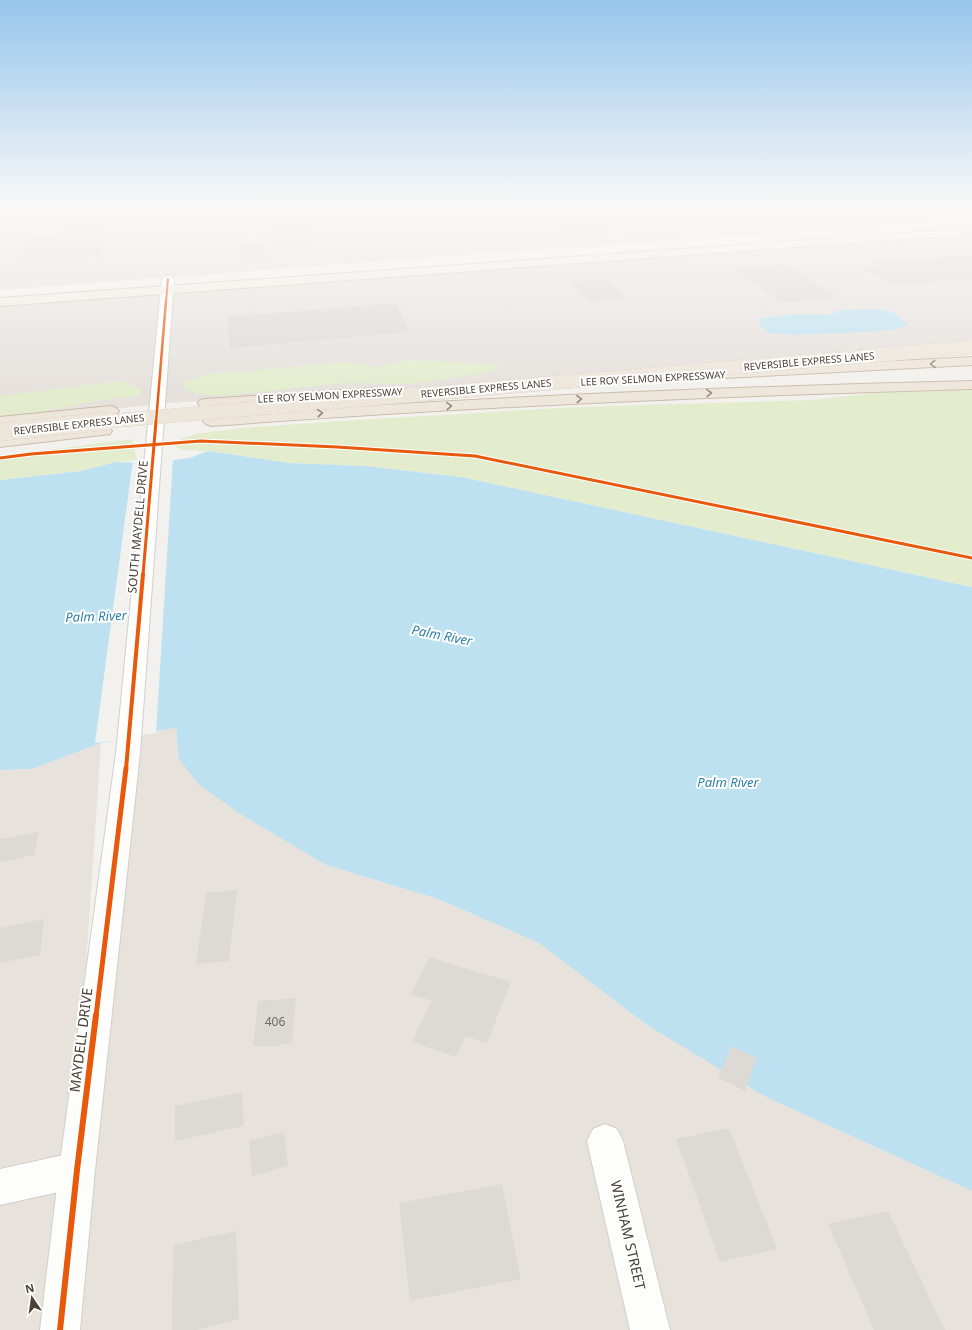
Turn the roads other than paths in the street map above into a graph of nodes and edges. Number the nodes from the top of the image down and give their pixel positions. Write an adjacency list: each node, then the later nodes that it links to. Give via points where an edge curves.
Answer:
1 (316, 269): 3 (main road)
2 (434, 269): 3 (main road)
3 (168, 284): 4 (main road); 5 (main road); 12 (street, SOUTH MAYDELL DRIVE)
4 (0, 291)
5 (0, 302)
6 (972, 347): 10 (highway, REVERSIBLE EXPRESS LANES, bridge)
7 (972, 361): 9 (highway, LEE ROY SELMON EXPRESSWAY, one-way to 9, via 205,403)
8 (972, 385): 11 (highway, LEE ROY SELMON EXPRESSWAY, one-way to 8, via 211,421 340,412 656,395)
9 (0, 422)
10 (0, 432)
11 (0, 442)
12 (128, 753): 14 (street, MAYDELL DRIVE)
13 (605, 1140): 17 (street, WINHAM STREET)
14 (77, 1170): 15 (street); 16 (street, MAYDELL DRIVE)
15 (0, 1188)
16 (60, 1330)
17 (650, 1330)

